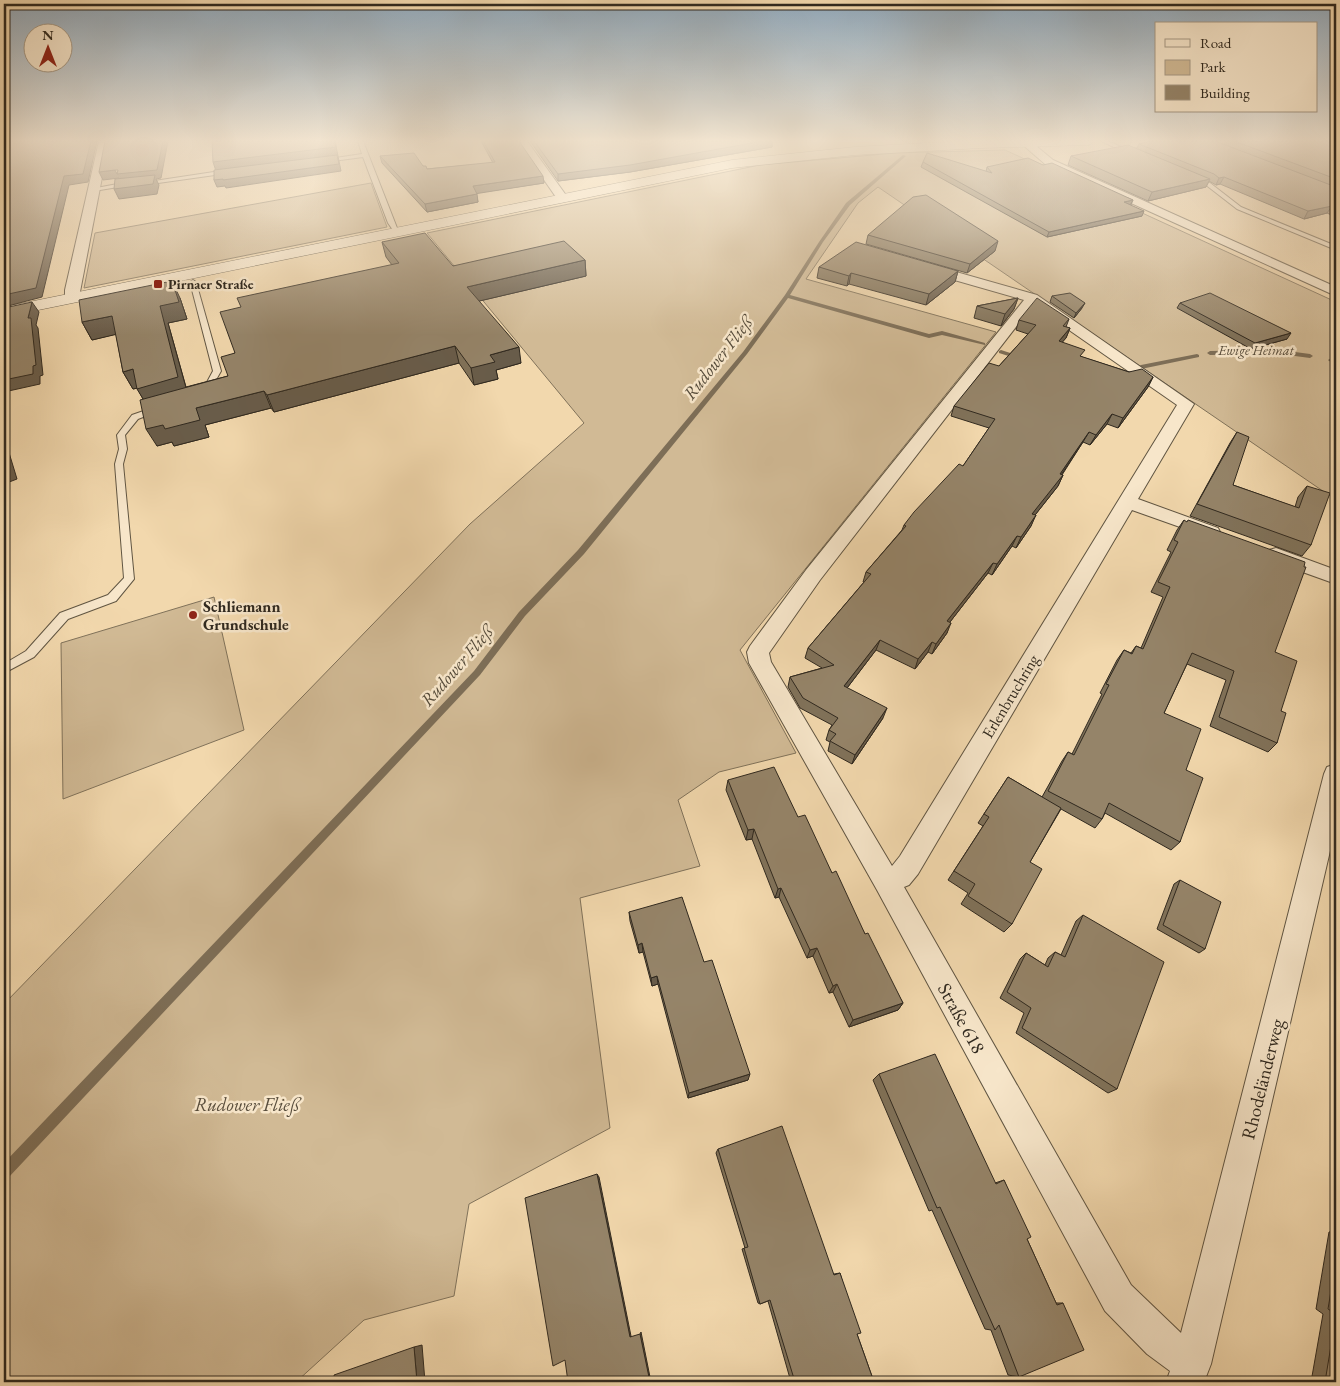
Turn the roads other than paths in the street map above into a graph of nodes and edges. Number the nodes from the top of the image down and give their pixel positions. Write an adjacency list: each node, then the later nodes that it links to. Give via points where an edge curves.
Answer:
1 (90, 206): 11 (street)
2 (384, 206): 6 (lane)
3 (525, 206): 6 (street)
4 (1145, 206): 10 (street)
5 (1237, 206): 7 (lane)
6 (397, 232): 11 (street)
7 (1336, 248)
8 (913, 264): 12 (street, Erlenbruchring)
9 (193, 282): 14 (lane, via 217,371 209,385)
10 (1336, 292)
11 (72, 298): 13 (street)
12 (1032, 298): 16 (street, Erlenbruchring, via 1186,404); 22 (street, Straße 618, via 813,575 758,652 760,663)
13 (4, 312)
14 (197, 394)
15 (164, 406): 20 (lane, via 135,417 121,435 123,450 119,464 129,579 112,598 64,616 30,654)
16 (1126, 501): 17 (street); 22 (street, Erlenbruchring, via 909,865 900,876)
17 (1227, 537)
18 (1263, 550): 19 (street)
19 (1336, 577)
20 (4, 669)
21 (1336, 774): 23 (street, Rhodeländerweg)
22 (886, 881): 23 (street, Straße 618, via 1118,1298)
23 (1189, 1373)

